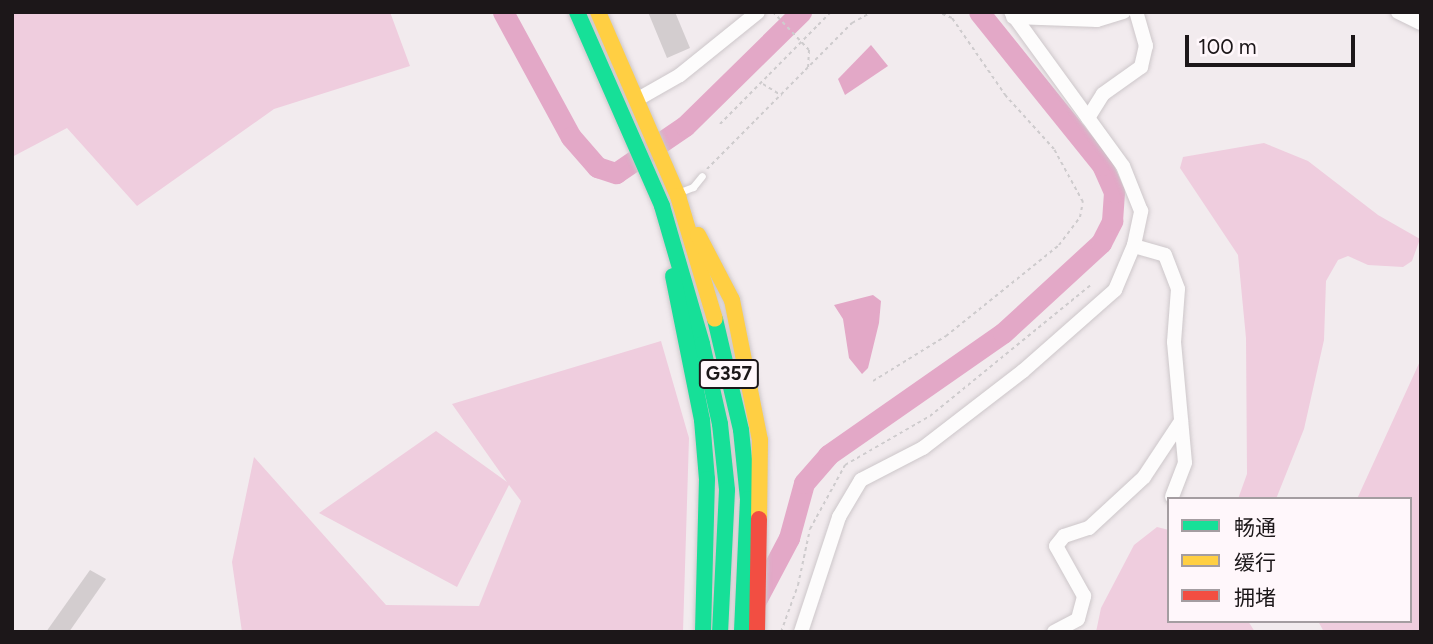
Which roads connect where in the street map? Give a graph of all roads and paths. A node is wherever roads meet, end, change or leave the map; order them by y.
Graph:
1 (577, 12) edge
2 (598, 12) edge
3 (773, 12) edge
4 (831, 12) edge
5 (872, 12) edge
6 (938, 12) edge
7 (1124, 12) edge
8 (1136, 12) edge
9 (1398, 12) edge
10 (755, 13) edge
11 (1012, 15) edge
12 (1421, 23) edge
13 (799, 44) junction
14 (808, 72) junction
15 (762, 83) junction
16 (783, 97) junction
17 (638, 99) junction
18 (1088, 118) junction
19 (720, 124) dead end
20 (702, 176) joint
21 (677, 195) junction
22 (662, 206) junction
23 (1134, 246) junction
24 (873, 381) dead end
25 (1181, 421) junction
26 (1172, 497) dead end
27 (754, 559) junction
28 (703, 625) edge
29 (720, 632) edge
30 (742, 632) edge
31 (757, 632) edge
32 (801, 632) edge
33 (1054, 632) edge

1 - 22 main road, G357
2 - 17 main road, G357
3 - 13 path
4 - 13 path
5 - 14 path
6 - 24 path
7 - 11 street
8 - 18 street
9 - 12 street
10 - 17 street
11 - 18 street
13 - 14 path
13 - 15 path
14 - 16 path
15 - 16 path
15 - 19 path
16 - 20 path
17 - 21 main road, G357
18 - 23 street
20 - 21 lane
21 - 27 main road, G357
22 - 28 main road
22 - 29 main road, G357
23 - 25 street
23 - 32 street
25 - 26 street
25 - 33 street
27 - 30 main road, G357
27 - 31 main road

